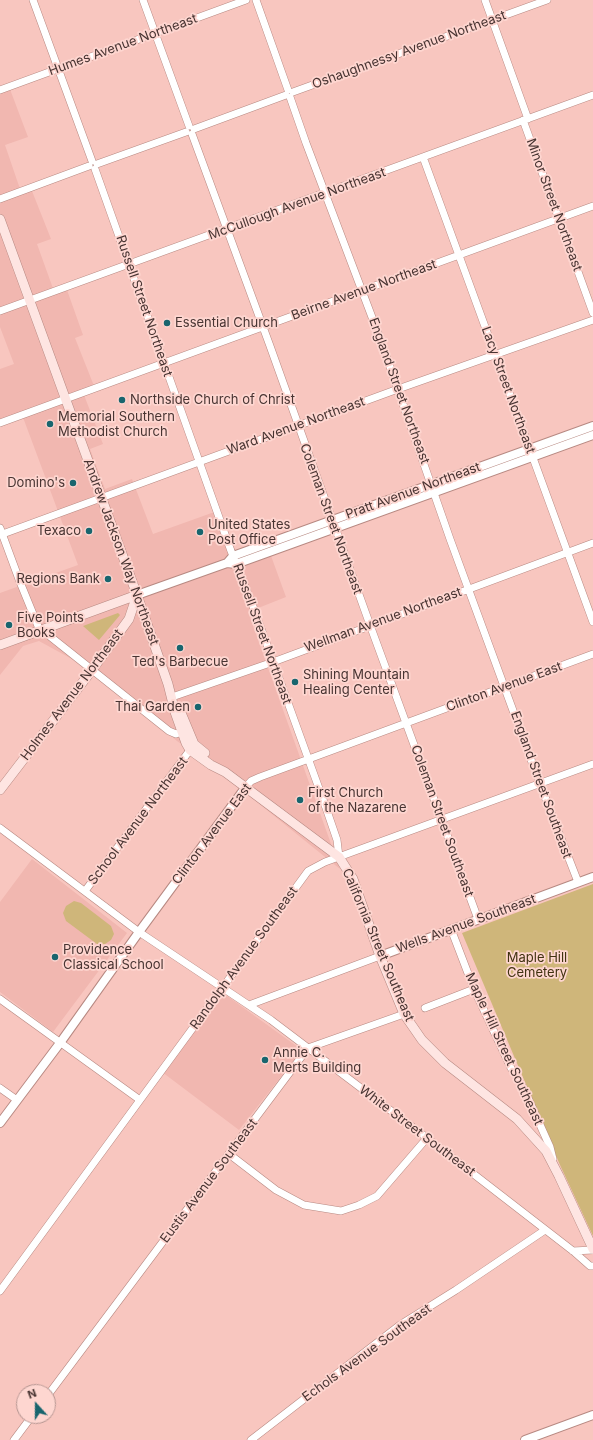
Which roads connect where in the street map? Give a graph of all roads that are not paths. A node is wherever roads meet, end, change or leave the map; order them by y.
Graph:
1 (33, 0) edge
2 (143, 0) edge
3 (246, 0) edge
4 (256, 0) edge
5 (485, 0) edge
6 (547, 0) edge
7 (492, 20) junction
8 (155, 33) junction
9 (58, 68) junction
10 (0, 90) edge
11 (289, 94) junction
12 (593, 95) edge
13 (525, 120) junction
14 (190, 130) junction
15 (423, 157) junction
16 (93, 165) junction
17 (325, 193) junction
18 (0, 198) edge
19 (593, 206) edge
20 (0, 218) edge
21 (558, 219) junction
22 (227, 229) junction
23 (459, 255) junction
24 (129, 265) junction
25 (361, 290) junction
26 (30, 301) junction
27 (0, 312) edge
28 (593, 313) edge
29 (593, 320) edge
30 (263, 327) junction
31 (495, 355) junction
32 (164, 363) junction
33 (398, 389) junction
34 (65, 399) junction
35 (0, 423) edge
36 (298, 425) junction
37 (593, 426) edge
38 (593, 435) edge
39 (531, 453) junction
40 (200, 461) junction
41 (434, 488) junction
42 (102, 497) junction
43 (334, 524) junction
44 (1, 532) edge
45 (593, 543) edge
46 (568, 552) junction
47 (235, 560) junction
48 (469, 588) junction
49 (137, 595) junction
50 (593, 622) edge
51 (370, 625) junction
52 (41, 630) junction
53 (0, 645) edge
54 (593, 654) edge
55 (273, 662) junction
56 (92, 670) junction
57 (504, 686) junction
58 (172, 697) junction
59 (406, 723) junction
60 (182, 732) junction
61 (190, 750) junction
62 (308, 758) junction
63 (593, 764) edge
64 (225, 772) junction
65 (540, 784) junction
66 (245, 788) junction
67 (0, 790) edge
68 (441, 820) junction
69 (0, 828) edge
70 (339, 857) junction
71 (593, 877) edge
72 (578, 882) junction
73 (85, 891) junction
74 (478, 919) junction
75 (451, 929) junction
76 (139, 932) junction
77 (380, 956) junction
78 (222, 988) junction
79 (474, 989) junction
80 (0, 999) edge
81 (249, 1005) junction
82 (425, 1008) dead end
83 (404, 1014) junction
84 (60, 1043) junction
85 (308, 1048) junction
86 (0, 1088) edge
87 (17, 1100) junction
88 (140, 1100) junction
89 (0, 1123) edge
90 (427, 1138) junction
91 (229, 1154) junction
92 (555, 1169) junction
93 (545, 1230) junction
94 (593, 1250) edge
95 (573, 1251) junction
96 (593, 1266) edge
97 (0, 1291) edge
98 (56, 1384) edge
99 (593, 1415) edge
100 (26, 1424) edge
101 (14, 1440) edge
102 (251, 1440) edge
103 (525, 1440) edge

1 - 9 street, Russell Street Northeast
2 - 8 street, Coleman Street Northeast
3 - 8 street, Humes Avenue Northeast
4 - 11 street, England Street Northeast
5 - 7 street, Minor Street Northeast
6 - 7 street, Oshaughnessy Avenue Northeast
7 - 11 street, Oshaughnessy Avenue Northeast
7 - 13 street, Minor Street Northeast
8 - 9 street, Humes Avenue Northeast
8 - 14 street, Coleman Street Northeast
9 - 10 street, Humes Avenue Northeast
9 - 16 street, Russell Street Northeast
11 - 14 street, Oshaughnessy Avenue Northeast
11 - 17 street, England Street Northeast
12 - 13 street, McCullough Avenue Northeast
13 - 15 street, McCullough Avenue Northeast
13 - 21 street, Minor Street Northeast
14 - 16 street, Oshaughnessy Avenue Northeast
14 - 22 street, Coleman Street Northeast
15 - 17 street, McCullough Avenue Northeast
15 - 23 street, Lacy Street Northeast
16 - 18 street, Oshaughnessy Avenue Northeast
16 - 24 street, Russell Street Northeast
17 - 22 street, McCullough Avenue Northeast
17 - 25 street, England Street Northeast
19 - 21 street, Beirne Avenue Northeast
20 - 26 main road, Andrew Jackson Way Northeast
21 - 23 street, Beirne Avenue Northeast
21 - 28 street, Minor Street Northeast
22 - 24 street, McCullough Avenue Northeast
22 - 30 street, Coleman Street Northeast
23 - 25 street, Beirne Avenue Northeast
23 - 31 street, Lacy Street Northeast
24 - 26 street, McCullough Avenue Northeast
24 - 32 street, Russell Street Northeast
25 - 30 street, Beirne Avenue Northeast
25 - 33 street, England Street Northeast
26 - 27 street, McCullough Avenue Northeast
26 - 34 main road, Andrew Jackson Way Northeast
29 - 31 street, Ward Avenue Northeast
30 - 32 street, Beirne Avenue Northeast
30 - 36 street, Coleman Street Northeast
31 - 33 street, Ward Avenue Northeast
31 - 39 street, Lacy Street Northeast
32 - 34 street, Beirne Avenue Northeast
32 - 40 street, Russell Street Northeast
33 - 36 street, Ward Avenue Northeast
33 - 41 street, England Street Northeast
34 - 35 street, Beirne Avenue Northeast
34 - 42 main road, Andrew Jackson Way Northeast
36 - 40 street, Ward Avenue Northeast
36 - 43 street, Coleman Street Northeast
37 - 39 street, Pratt Avenue Northeast
38 - 39 street, Pratt Avenue Northeast
39 - 41 street, Pratt Avenue Northeast
39 - 46 street, Lacy Street Northeast
40 - 42 street, Ward Avenue Northeast
40 - 47 street, Russell Street Northeast
41 - 43 street, Pratt Avenue Northeast
41 - 48 street, England Street Northeast
42 - 44 street, Ward Avenue Northeast
42 - 49 main road, Andrew Jackson Way Northeast
43 - 47 street, Pratt Avenue Northeast
43 - 51 street, Coleman Street Northeast
44 - 52 street
45 - 46 street, Wellman Avenue Northeast
46 - 48 street, Wellman Avenue Northeast
46 - 50 street, Lacy Street Northeast
47 - 49 street
47 - 55 street, Russell Street Northeast
48 - 51 street, Wellman Avenue Northeast
48 - 57 street, England Street Northeast
49 - 52 main road
49 - 56 main road, Holmes Avenue Northeast
49 - 58 main road, Andrew Jackson Way Northeast
51 - 55 street, Wellman Avenue Northeast
51 - 59 street, Coleman Street Northeast
52 - 53 main road
52 - 56 street
54 - 57 street, Clinton Avenue East
55 - 58 street, Wellman Avenue Northeast
55 - 62 street, Russell Street Northeast
56 - 60 street
56 - 67 main road, Holmes Avenue Northeast
57 - 59 street, Clinton Avenue East
57 - 65 street, England Street Southeast
58 - 60 main road, Andrew Jackson Way Northeast
58 - 64 main road
59 - 62 street, Clinton Avenue East
59 - 68 street, Coleman Street Southeast
60 - 61 main road, Andrew Jackson Way Northeast
61 - 64 main road
61 - 73 street, School Avenue Northeast
62 - 66 street, Clinton Avenue East
62 - 70 street, Russell Street Northeast
63 - 65 street, Randolph Avenue Southeast
64 - 66 main road
65 - 68 street, Randolph Avenue Southeast
65 - 72 street, England Street Southeast
66 - 70 main road, California Street Southeast
66 - 76 street, Clinton Avenue East
68 - 70 street, Randolph Avenue Southeast
68 - 74 street, Coleman Street Southeast
69 - 73 street, White Street Southeast
70 - 77 main road, California Street Southeast
70 - 78 street, Randolph Avenue Southeast
71 - 72 street, Wells Avenue Southeast
72 - 74 street, Wells Avenue Southeast
73 - 76 street, White Street Southeast
74 - 75 street, Wells Avenue Southeast
75 - 77 street, Wells Avenue Southeast
75 - 79 street, Maple Hill Street Southeast
76 - 78 street, White Street Southeast
76 - 84 street, Clinton Avenue East
77 - 81 street, Wells Avenue Southeast
77 - 83 main road, California Street Southeast
78 - 81 street, White Street Southeast
78 - 88 street, Randolph Avenue Southeast
79 - 82 street
79 - 92 street, Maple Hill Street Southeast
80 - 84 street
81 - 85 street, White Street Southeast
83 - 85 street
83 - 92 main road, California Street Southeast
84 - 87 street, Clinton Avenue East
84 - 88 street
85 - 90 street, White Street Southeast
85 - 91 street, Eustis Avenue Southeast
86 - 87 street
87 - 89 street, Clinton Avenue East
88 - 97 street, Randolph Avenue Southeast
90 - 91 street
90 - 93 street, White Street Southeast
91 - 98 street, Eustis Avenue Southeast
92 - 94 main road, California Street Southeast
93 - 95 street, White Street Southeast
93 - 102 street, Echols Avenue Southeast
94 - 95 street
95 - 96 street, White Street Southeast
99 - 103 street
100 - 101 street

